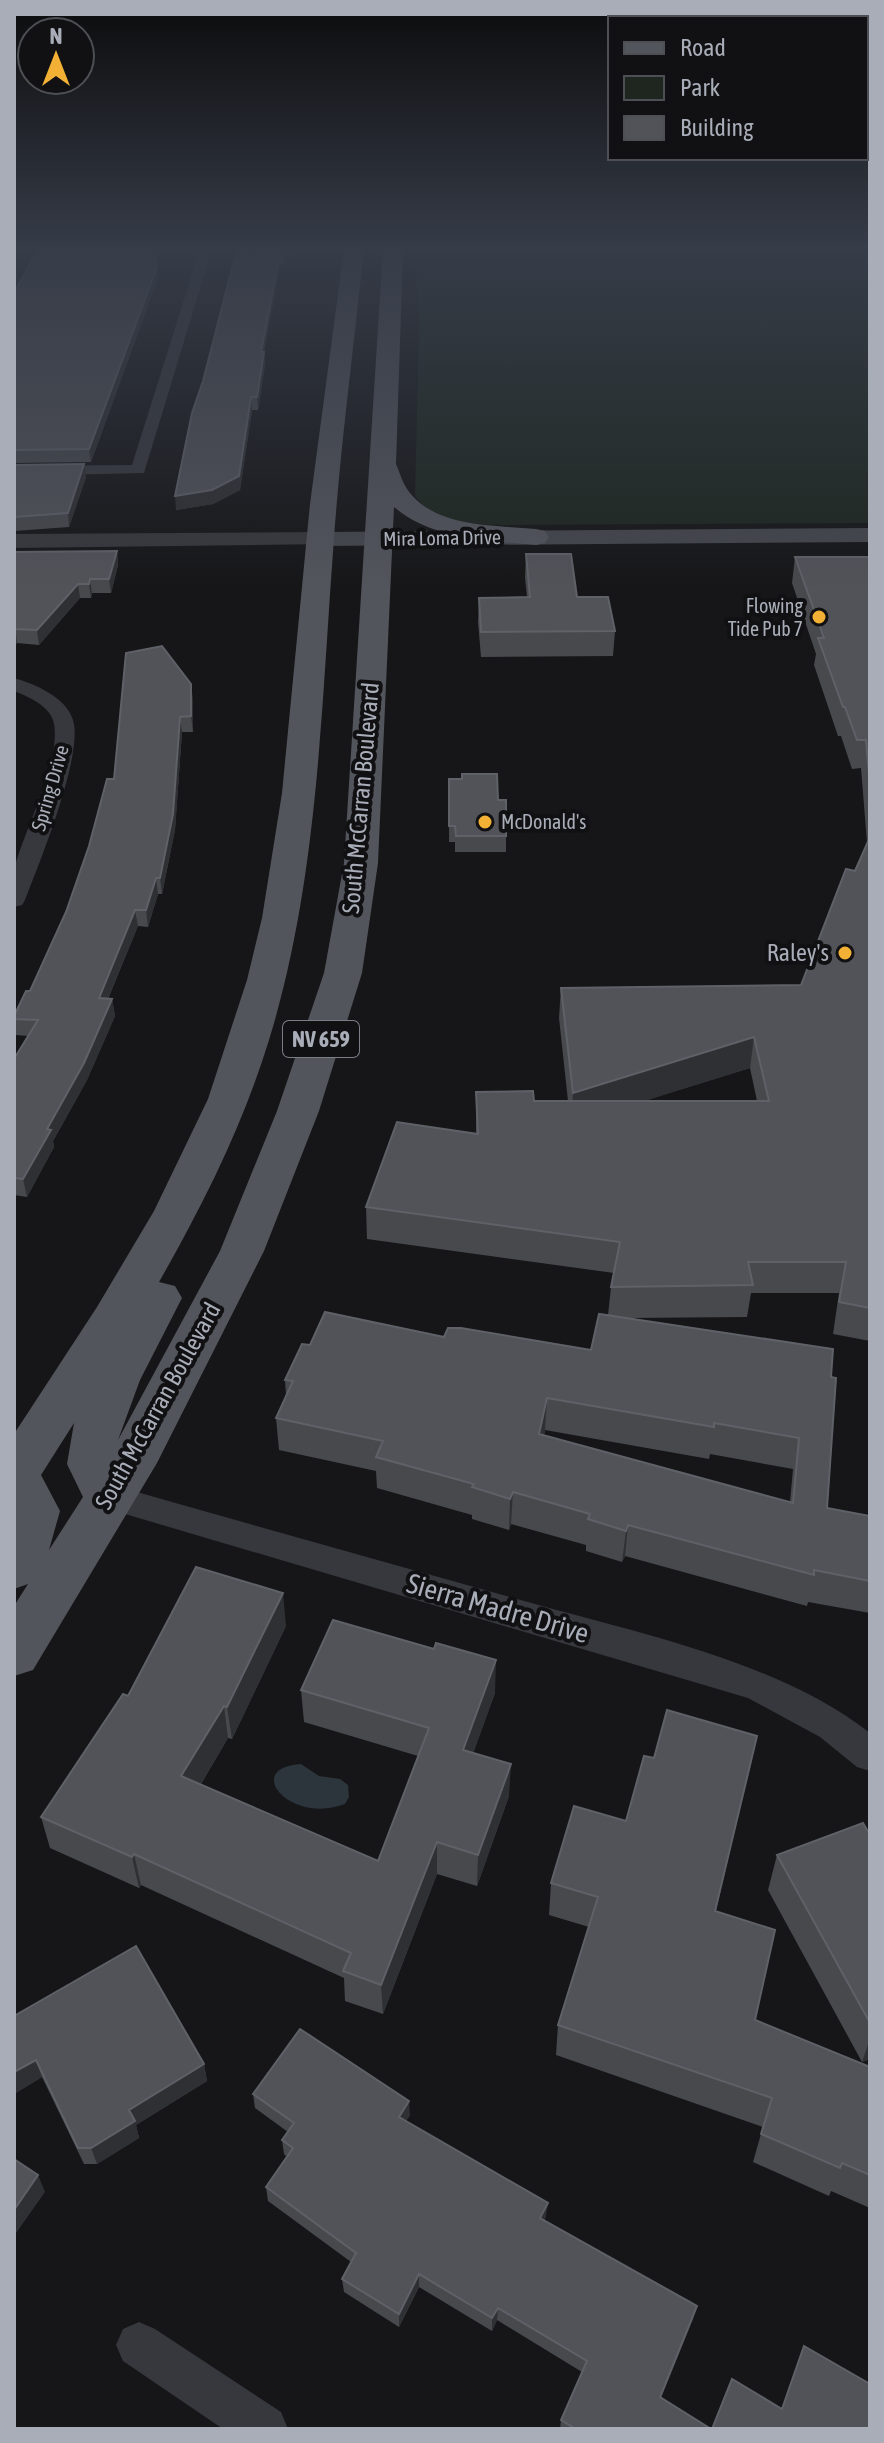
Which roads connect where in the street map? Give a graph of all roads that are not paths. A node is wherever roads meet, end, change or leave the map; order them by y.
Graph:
1 (171, 363) edge
2 (341, 363) edge
3 (388, 363) edge
4 (383, 463) junction
5 (14, 471) edge
6 (870, 535) edge
7 (536, 537) junction
8 (320, 539) junction
9 (379, 539) junction
10 (14, 541) edge
11 (22, 686) edge
12 (14, 900) edge
13 (241, 1062) junction
14 (14, 1474) edge
15 (109, 1497) junction
16 (14, 1567) edge
17 (14, 1653) edge
18 (870, 1755) edge
19 (139, 2345) dead end
20 (264, 2429) edge

1 - 5 street
2 - 8 main road, NV 659
3 - 4 main road, South McCarran Boulevard / NV 659
4 - 7 main road
4 - 9 main road, South McCarran Boulevard / NV 659
6 - 7 main road, Mira Loma Drive
7 - 9 main road, Mira Loma Drive
8 - 9 main road, Mira Loma Drive
8 - 10 street, Mira Loma Drive
8 - 13 main road, NV 659
9 - 15 main road, South McCarran Boulevard / NV 659
11 - 12 street, Spring Drive
13 - 14 main road, NV 659
13 - 15 main road
14 - 16 main road
15 - 17 main road, South McCarran Boulevard / NV 659
15 - 18 street, Sierra Madre Drive
19 - 20 street

